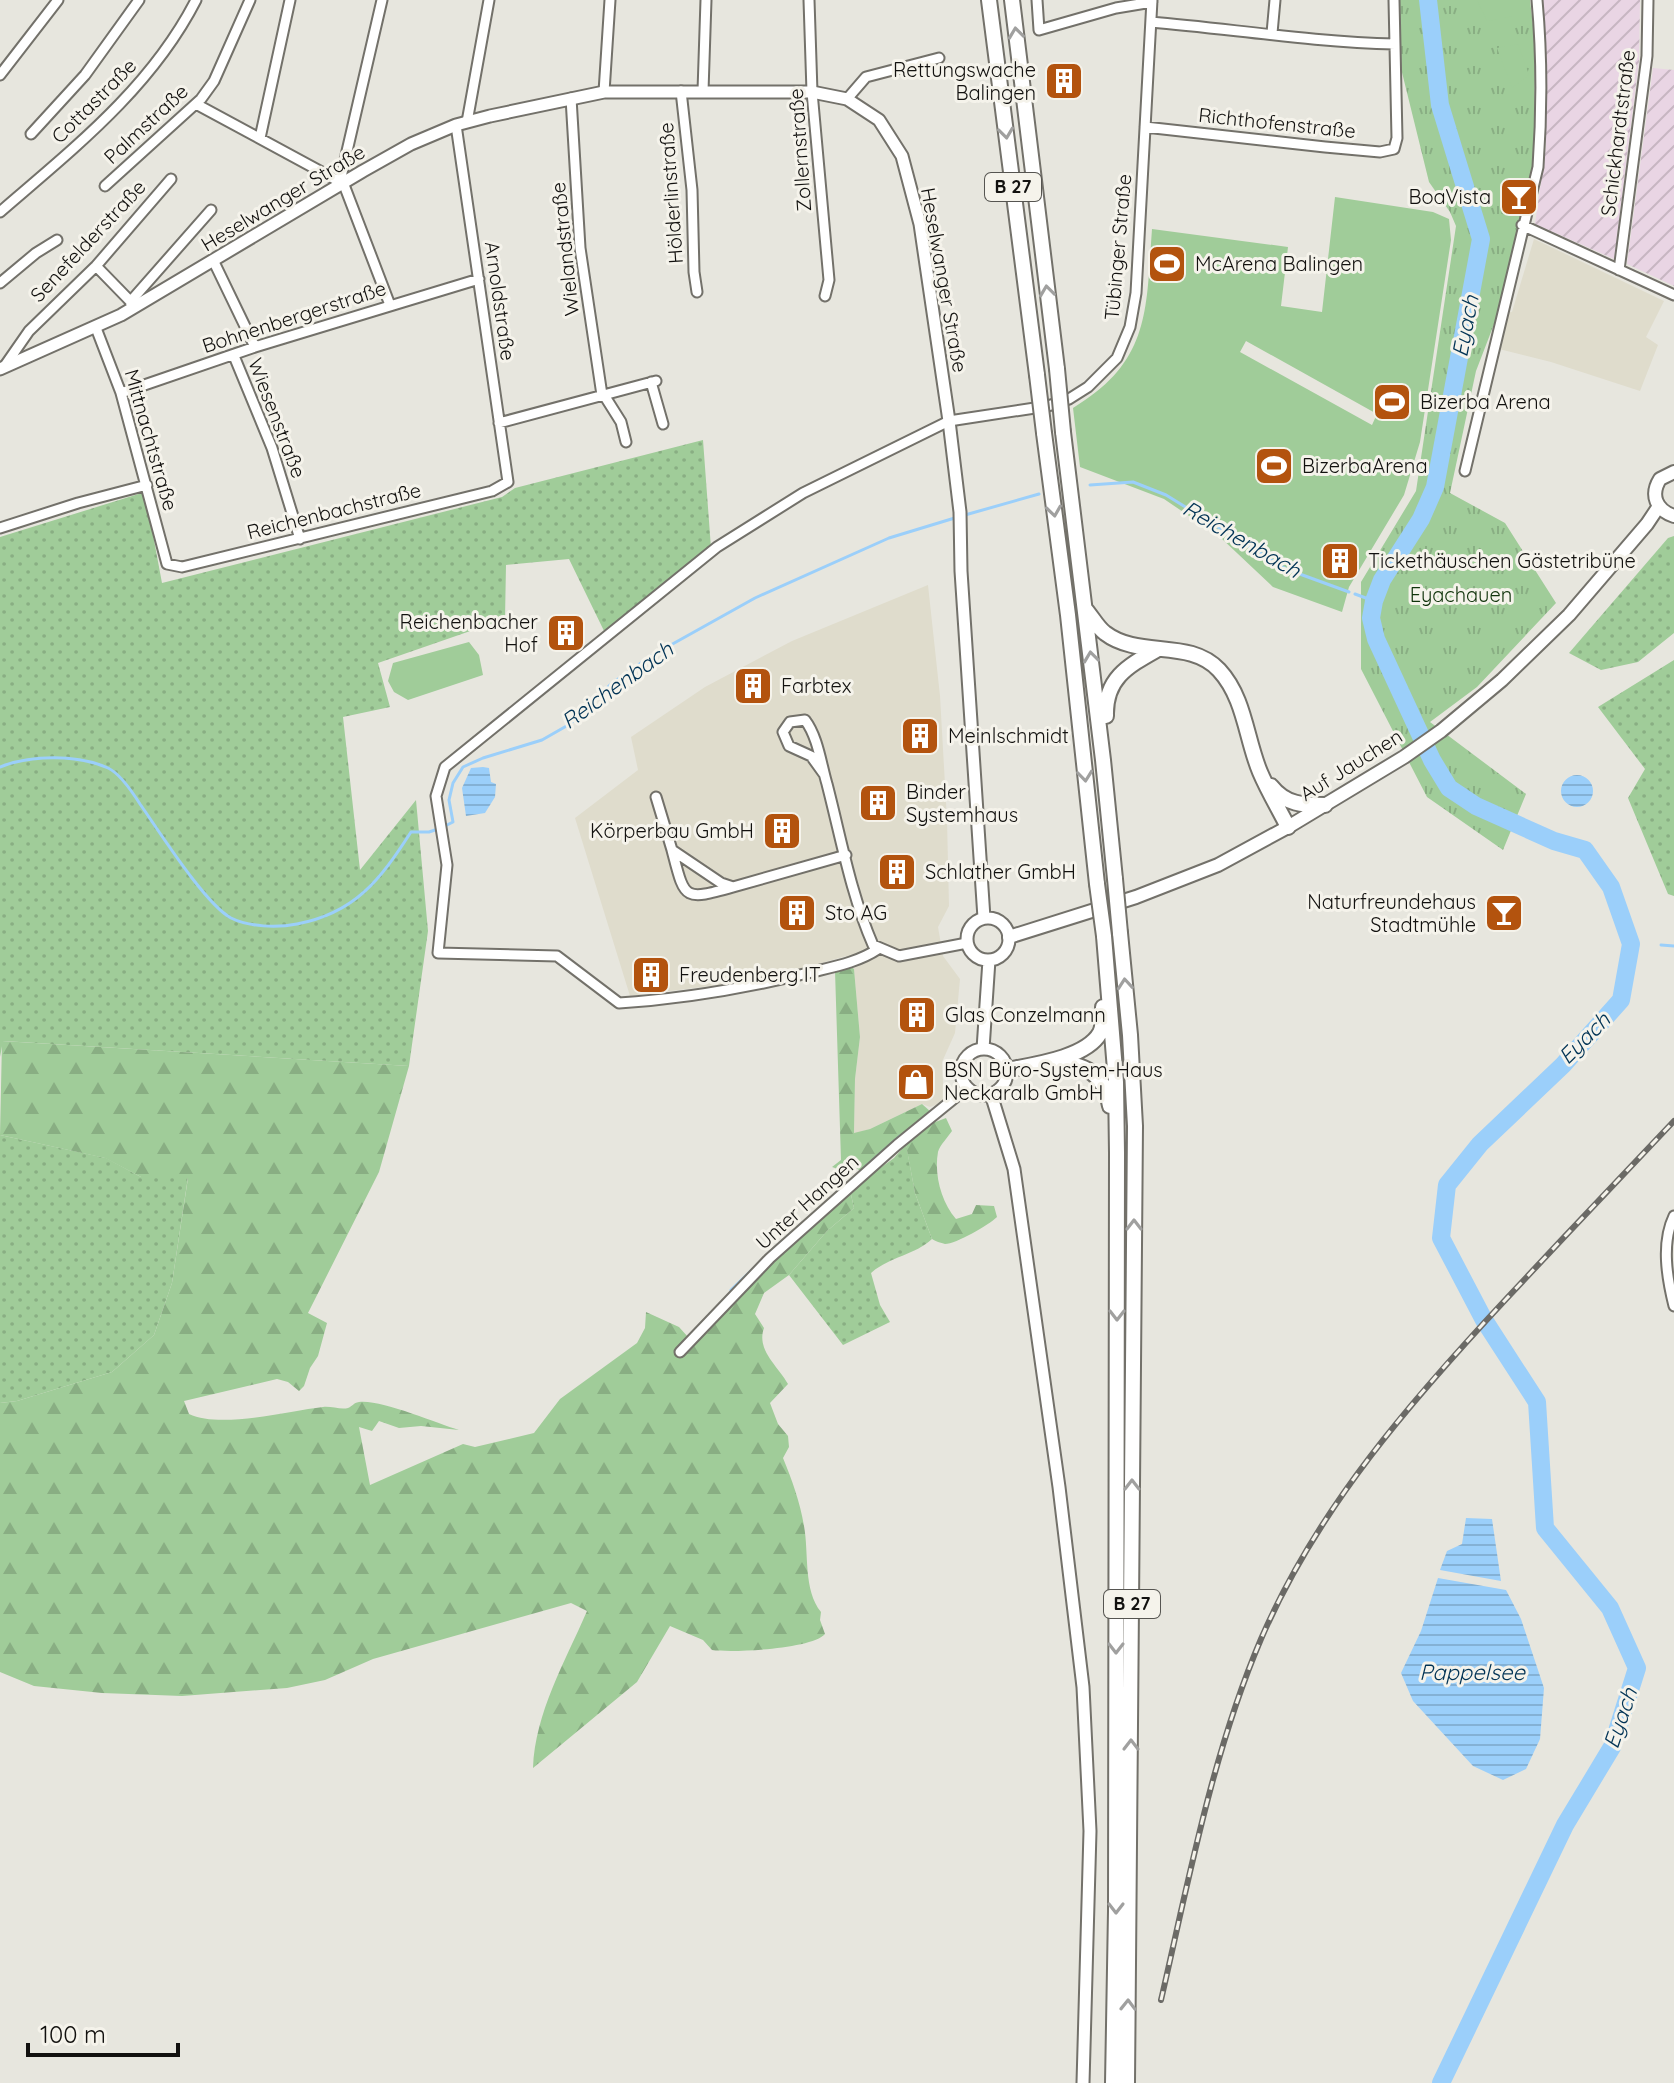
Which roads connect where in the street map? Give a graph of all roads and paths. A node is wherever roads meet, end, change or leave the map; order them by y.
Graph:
1 (58, 0) edge
2 (139, 0) edge
3 (196, 0) edge
4 (250, 0) edge
5 (290, 0) edge
6 (382, 0) edge
7 (489, 0) edge
8 (610, 0) edge
9 (706, 0) edge
10 (809, 0) edge
11 (989, 0) edge
12 (1012, 0) edge
13 (1037, 0) edge
14 (1275, 0) edge
15 (1394, 0) edge
16 (1537, 0) edge
17 (1648, 0) edge
18 (1152, 1) edge
19 (1115, 4) edge
20 (1151, 22) junction
21 (1272, 33) junction
22 (1395, 44) junction
23 (939, 58) dead end
24 (0, 75) edge
25 (681, 91) junction
26 (703, 91) junction
27 (604, 92) junction
28 (812, 92) junction
29 (571, 98) junction
30 (847, 99) junction
31 (196, 104) junction
32 (461, 124) junction
33 (1145, 127) junction
34 (31, 134) dead end
35 (260, 138) junction
36 (171, 179) dead end
37 (342, 183) junction
38 (105, 186) dead end
39 (211, 210) dead end
40 (0, 212) edge
41 (1522, 225) junction
42 (57, 240) dead end
43 (213, 260) junction
44 (96, 266) junction
45 (1619, 270) junction
46 (479, 279) junction
47 (0, 283) edge
48 (697, 292) dead end
49 (1674, 295) edge
50 (825, 296) dead end
51 (133, 304) junction
52 (390, 305) junction
53 (96, 328) junction
54 (255, 347) junction
55 (234, 356) junction
56 (2, 368) edge
57 (121, 393) junction
58 (603, 395) junction
59 (949, 421) junction
60 (499, 423) junction
61 (663, 424) dead end
62 (626, 442) dead end
63 (1465, 471) dead end
64 (1674, 472) edge
65 (508, 482) joint
66 (147, 485) junction
67 (1667, 512) edge
68 (0, 528) edge
69 (300, 539) junction
70 (167, 564) joint
71 (1085, 609) junction
72 (1158, 649) junction
73 (1103, 760) junction
74 (1260, 772) junction
75 (824, 774) junction
76 (656, 797) dead end
77 (1325, 805) junction
78 (1288, 827) junction
79 (672, 850) junction
80 (846, 855) junction
81 (733, 887) junction
82 (984, 918) junction
83 (1009, 937) junction
84 (967, 943) junction
85 (878, 949) junction
86 (1106, 959) junction
87 (989, 960) junction
88 (983, 1049) junction
89 (1043, 1062) junction
90 (1007, 1070) junction
91 (967, 1088) junction
92 (991, 1094) junction
93 (1117, 1153) junction
94 (1674, 1216) edge
95 (1674, 1306) edge
96 (680, 1352) dead end
97 (1083, 2083) edge
98 (1113, 2083) edge
99 (1127, 2083) edge

1 - 24 street
2 - 34 street
3 - 40 street, Cottastraße
4 - 31 street, Palmstraße
5 - 35 street
6 - 37 street
7 - 32 street, Arnoldstraße
8 - 27 street
9 - 26 street
10 - 28 street, Zollernstraße
11 -> 86 highway, B 27, bridge
71 -> 12 highway, B 27, bridge
13 - 19 street
14 - 21 street
15 - 22 street
16 - 41 street
17 - 45 street, Schickhardtstraße
18 - 19 street
18 - 20 street, Tübinger Straße
20 - 21 street
20 - 33 street, Tübinger Straße
21 - 22 street
22 - 33 street, Richthofenstraße
23 - 30 street
25 - 26 street, Heselwanger Straße
25 - 27 street, Heselwanger Straße
25 - 48 street, Hölderlinstraße
26 - 28 street, Heselwanger Straße
27 - 29 street, Heselwanger Straße
28 - 30 street, Heselwanger Straße
28 - 50 street, Zollernstraße
29 - 32 street, Heselwanger Straße
29 - 58 street, Wielandstraße
30 - 59 street, Heselwanger Straße
31 - 35 street
31 - 38 street, Palmstraße
32 - 37 street, Heselwanger Straße
32 - 46 street, Arnoldstraße
33 - 59 street, Tübinger Straße
35 - 37 street
36 - 44 street, Senefelderstraße
37 - 43 street, Heselwanger Straße
37 - 52 street
39 - 51 street
41 - 45 street
41 - 63 street
42 - 47 street
43 - 51 street, Heselwanger Straße
43 - 54 street, Wiesenstraße
44 - 51 street
44 - 56 street, Senefelderstraße
45 - 49 street
46 - 52 street, Bohnenbergerstraße
46 - 60 street, Arnoldstraße
51 - 53 street, Heselwanger Straße
52 - 54 street, Bohnenbergerstraße
53 - 56 street, Heselwanger Straße
53 - 57 street, Mittnachtstraße
54 - 55 street, Bohnenbergerstraße
55 - 57 street, Bohnenbergerstraße
55 - 69 street, Wiesenstraße
57 - 66 street, Mittnachtstraße
58 - 60 street
58 - 61 street
58 - 62 street
59 - 82 street, Heselwanger Straße
59 - 85 street, Tübinger Straße
60 - 65 street, Arnoldstraße
64 - 67 main road
65 - 69 street, Reichenbachstraße
66 - 68 street
66 - 70 street, Mittnachtstraße
67 - 77 main road, Auf Jauchen
69 - 70 street, Reichenbachstraße
71 - 72 highway
73 -> 71 highway, B 27
72 - 73 highway
72 - 74 highway
99 -> 73 highway, B 27, bridge
74 - 77 highway
74 - 78 highway
75 - 75 street
75 - 80 street
76 - 79 street
77 - 78 main road, Auf Jauchen
78 - 83 main road, Auf Jauchen
79 - 81 street
79 - 81 street
80 - 81 street
80 - 85 street
82 - 83 street
82 - 84 street
83 - 87 street
84 - 85 street
84 - 87 street
86 - 89 highway
86 - 93 highway, B 27
87 - 88 street
88 - 90 street
88 - 91 street
89 - 90 highway
89 - 93 highway
90 - 92 street
91 - 92 street
91 - 96 street, Unter Hangen
92 - 97 street
93 -> 98 highway, B 27
94 - 95 street

